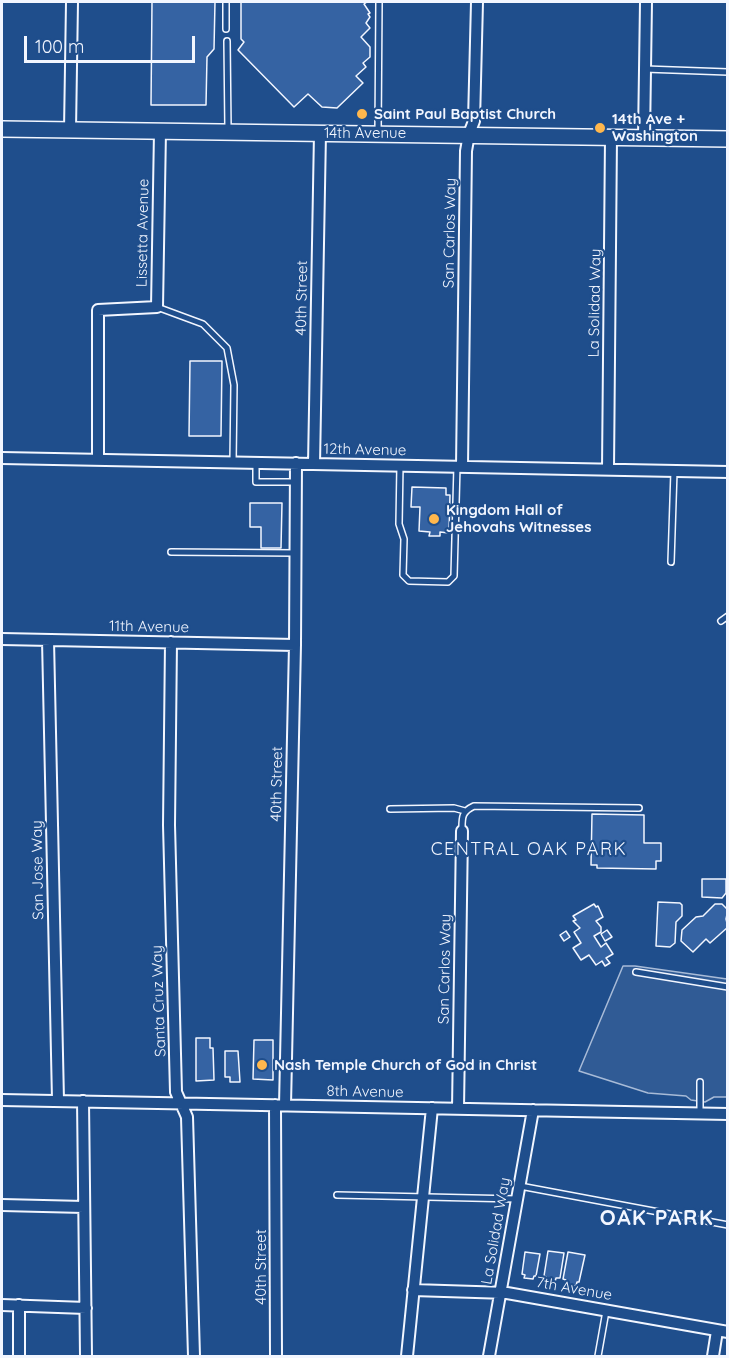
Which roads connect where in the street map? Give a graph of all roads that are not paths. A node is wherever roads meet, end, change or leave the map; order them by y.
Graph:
1 (72, 2) edge
2 (226, 2) edge
3 (379, 2) edge
4 (477, 2) edge
5 (646, 2) edge
6 (226, 28) dead end
7 (227, 41) dead end
8 (645, 69) junction
9 (728, 72) edge
10 (2, 129) edge
11 (70, 130) junction
12 (160, 131) junction
13 (228, 131) junction
14 (320, 133) junction
15 (378, 133) junction
16 (469, 134) junction
17 (611, 137) junction
18 (644, 137) junction
19 (728, 139) edge
20 (157, 307) junction
21 (2, 458) edge
22 (98, 460) junction
23 (233, 462) junction
24 (256, 462) junction
25 (296, 463) junction
26 (314, 464) junction
27 (400, 465) junction
28 (459, 466) junction
29 (608, 469) junction
30 (674, 471) junction
31 (728, 472) edge
32 (296, 482) junction
33 (171, 552) dead end
34 (295, 553) junction
35 (671, 562) dead end
36 (728, 616) edge
37 (721, 621) dead end
38 (2, 639) edge
39 (48, 640) junction
40 (171, 642) junction
41 (295, 645) junction
42 (390, 808) dead end
43 (639, 808) dead end
44 (465, 811) junction
45 (462, 831) joint
46 (636, 972) dead end
47 (728, 987) edge
48 (700, 1082) dead end
49 (2, 1100) edge
50 (58, 1100) junction
51 (83, 1101) junction
52 (182, 1103) junction
53 (280, 1105) junction
54 (432, 1108) junction
55 (458, 1109) junction
56 (533, 1110) junction
57 (700, 1114) junction
58 (728, 1114) edge
59 (519, 1186) junction
60 (337, 1196) dead end
61 (423, 1197) junction
62 (516, 1199) junction
63 (2, 1205) edge
64 (84, 1207) junction
65 (728, 1225) edge
66 (413, 1290) junction
67 (500, 1292) junction
68 (2, 1305) edge
69 (19, 1305) junction
70 (86, 1308) junction
71 (606, 1311) junction
72 (722, 1331) edge
73 (20, 1356) edge
74 (86, 1356) edge
75 (194, 1356) edge
76 (276, 1356) edge
77 (406, 1356) edge
78 (489, 1356) edge
79 (598, 1356) edge
80 (713, 1356) edge

1 - 11 street
2 - 6 lane
3 - 15 lane
4 - 16 street, San Carlos Way
5 - 8 street
7 - 13 lane
8 - 9 lane
8 - 18 street
10 - 11 street, 14th Avenue
11 - 12 street, 14th Avenue
12 - 13 street, 14th Avenue
12 - 20 street, Lissetta Avenue
13 - 14 street, 14th Avenue
14 - 15 street, 14th Avenue
14 - 26 street, 40th Street
15 - 16 street, 14th Avenue
16 - 17 street, 14th Avenue
16 - 28 street, San Carlos Way
17 - 18 street, 14th Avenue
17 - 29 street, La Solidad Way
18 - 19 street, 14th Avenue
20 - 22 street, Lissetta Avenue
20 - 23 lane
21 - 22 street, 12th Avenue
22 - 23 street, 12th Avenue
23 - 24 street, 12th Avenue
24 - 25 street, 12th Avenue
24 - 32 lane
25 - 26 street, 12th Avenue
25 - 32 street, 40th Street
26 - 27 street, 12th Avenue
27 - 28 street, 12th Avenue
27 - 28 lane
28 - 29 street, 12th Avenue
29 - 30 street, 12th Avenue
30 - 31 street, 12th Avenue
30 - 35 lane
32 - 34 street, 40th Street
33 - 34 lane
34 - 41 street, 40th Street
36 - 37 lane
38 - 39 street, 11th Avenue
39 - 40 street, 11th Avenue
39 - 50 street, San Jose Way
40 - 41 street, 11th Avenue
40 - 52 street, Santa Cruz Way
41 - 53 street, 40th Street
42 - 44 lane
43 - 44 lane
44 - 45 lane
45 - 55 street, San Carlos Way
46 - 47 lane
48 - 57 lane
49 - 50 street, 8th Avenue
50 - 51 street, 8th Avenue
51 - 52 street, 8th Avenue
51 - 64 street
52 - 53 street, 8th Avenue
52 - 75 street, Santa Cruz Way
53 - 54 street, 8th Avenue
53 - 76 street, 40th Street
54 - 55 street, 8th Avenue
54 - 61 street
55 - 56 street, 8th Avenue
56 - 57 street, 8th Avenue
56 - 59 street, La Solidad Way
57 - 58 street, 8th Avenue
59 - 62 street, La Solidad Way
59 - 65 lane
60 - 61 lane
61 - 62 lane
61 - 66 street
62 - 67 street, La Solidad Way
63 - 64 street
64 - 70 street
66 - 67 street, 7th Avenue
66 - 77 street
67 - 71 street, 7th Avenue
67 - 78 street, La Solidad Way
68 - 69 street
69 - 70 street
69 - 73 street
70 - 74 street
71 - 72 street, 7th Avenue
71 - 79 lane
72 - 80 street

